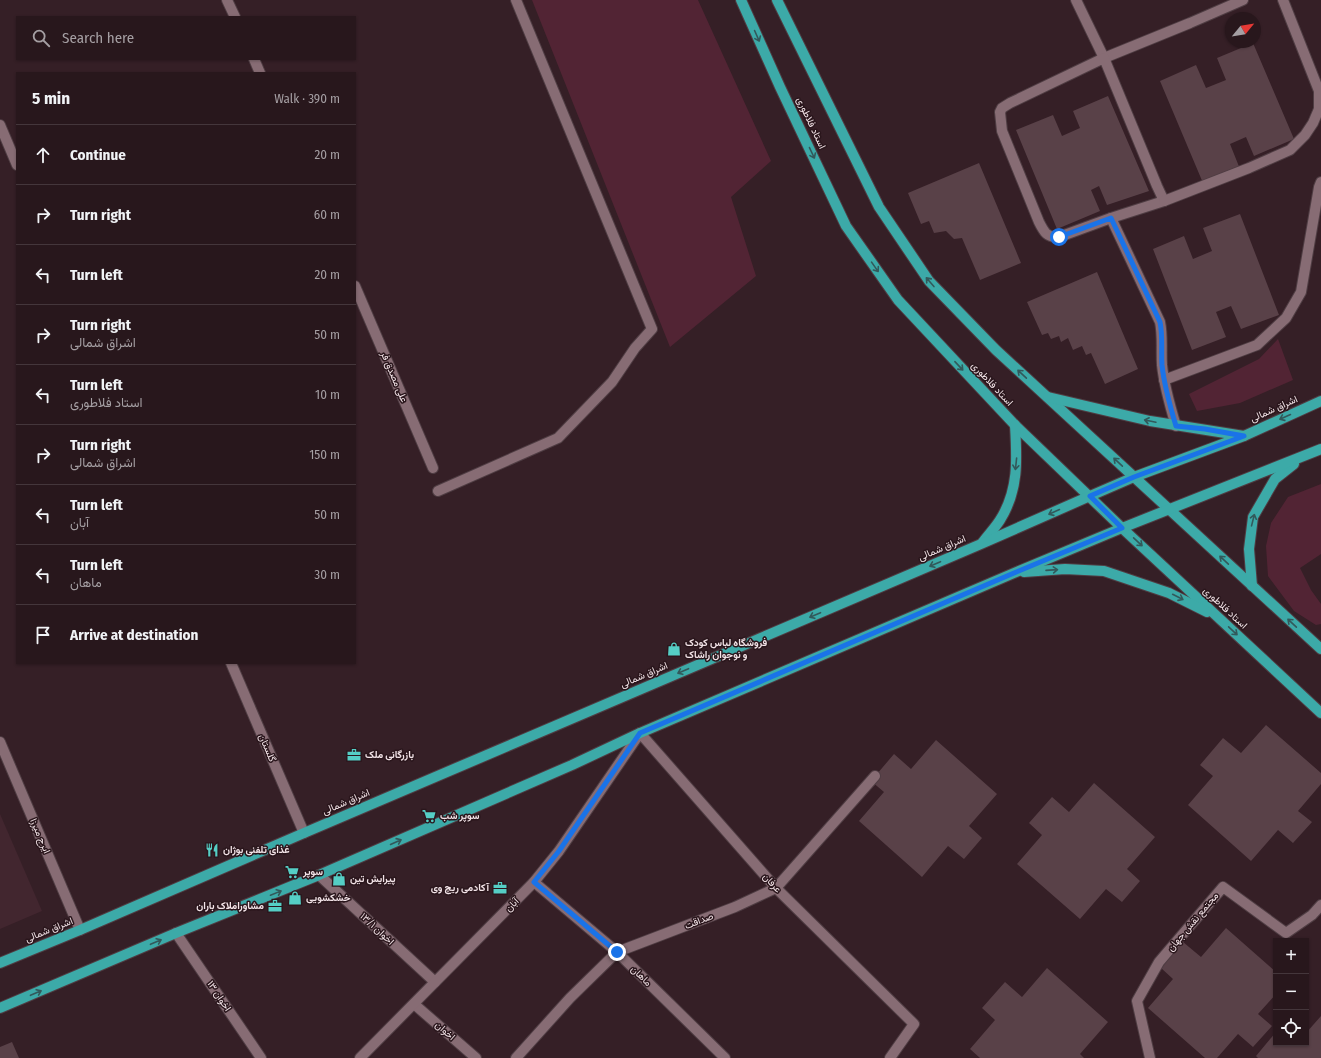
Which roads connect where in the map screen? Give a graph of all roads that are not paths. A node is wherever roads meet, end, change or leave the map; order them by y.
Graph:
1 (227, 0) edge
2 (516, 0) edge
3 (741, 0) edge
4 (777, 0) edge
5 (1076, 0) edge
6 (1243, 0) edge
7 (1283, 0) edge
8 (235, 16) edge
9 (1104, 58) junction
10 (254, 60) edge
11 (260, 72) edge
12 (0, 125) edge
13 (16, 162) edge
14 (1321, 182) edge
15 (1164, 201) junction
16 (1111, 218) junction
17 (356, 288) edge
18 (1164, 380) junction
19 (1047, 396) junction
20 (1321, 401) edge
21 (1015, 425) junction
22 (1176, 426) junction
23 (1244, 436) junction
24 (1321, 449) edge
25 (1302, 457) junction
26 (433, 468) dead end
27 (1134, 477) junction
28 (438, 491) dead end
29 (1090, 496) junction
30 (1170, 509) junction
31 (1122, 528) junction
32 (981, 544) junction
33 (1014, 573) junction
34 (1252, 586) junction
35 (1219, 618) junction
36 (1321, 649) edge
37 (231, 664) edge
38 (1321, 713) edge
39 (640, 733) junction
40 (0, 742) edge
41 (875, 776) dead end
42 (304, 833) junction
43 (319, 875) junction
44 (534, 882) junction
45 (776, 888) junction
46 (1321, 905) edge
47 (80, 930) junction
48 (176, 933) junction
49 (617, 952) junction
50 (0, 963) edge
51 (436, 982) junction
52 (414, 1004) junction
53 (0, 1008) edge
54 (261, 1058) edge
55 (360, 1058) edge
56 (476, 1058) edge
57 (516, 1058) edge
58 (725, 1058) edge
59 (890, 1058) edge
60 (1150, 1058) edge

1 - 8 street
2 - 28 street
3 -> 21 main road, استاد فلاطوری
19 -> 4 main road
5 - 9 street
6 - 9 street
7 - 15 street
9 - 15 street
9 - 16 street
10 - 11 street
12 - 13 street
14 - 18 street
15 - 16 street
16 - 18 street
17 - 26 street, علی مصدق فر
18 - 22 street
22 -> 19 main road
27 -> 19 main road
20 -> 23 main road, اشراق شمالی
21 - 29 main road, استاد فلاطوری
21 -> 32 main road
22 - 23 main road
23 - 27 main road, اشراق شمالی
24 - 25 main road
25 - 30 main road
34 -> 25 main road
27 - 29 main road, اشراق شمالی
27 - 30 main road
29 - 31 main road, استاد فلاطوری
29 -> 32 main road, اشراق شمالی
30 - 31 main road
34 -> 30 main road
31 - 33 main road
31 -> 35 main road, استاد فلاطوری
32 -> 42 main road, اشراق شمالی
33 -> 35 main road
33 - 39 main road
36 -> 34 main road
35 -> 38 main road, استاد فلاطوری
37 - 42 street, گلستان
43 -> 39 main road
39 - 44 street, آبان
39 - 45 street, عرفان
40 - 47 street, ایرج میرزا
41 - 45 street, صداقت
42 - 47 main road, اشراق شمالی
48 -> 43 main road
43 - 51 street, اخوان ۱۳/۱
44 - 49 street, ماهان
44 - 51 street, آبان
45 - 49 street, صداقت
45 - 59 street, عرفان
46 - 60 street, مجتمع نقش جهان
47 - 50 main road, اشراق شمالی
53 -> 48 main road
48 - 54 street, اخوان ۱۳
49 - 57 street, صداقت
49 - 58 street, ماهان
51 - 52 street, آبان
52 - 55 street, آبان
52 - 56 street, اخوان

